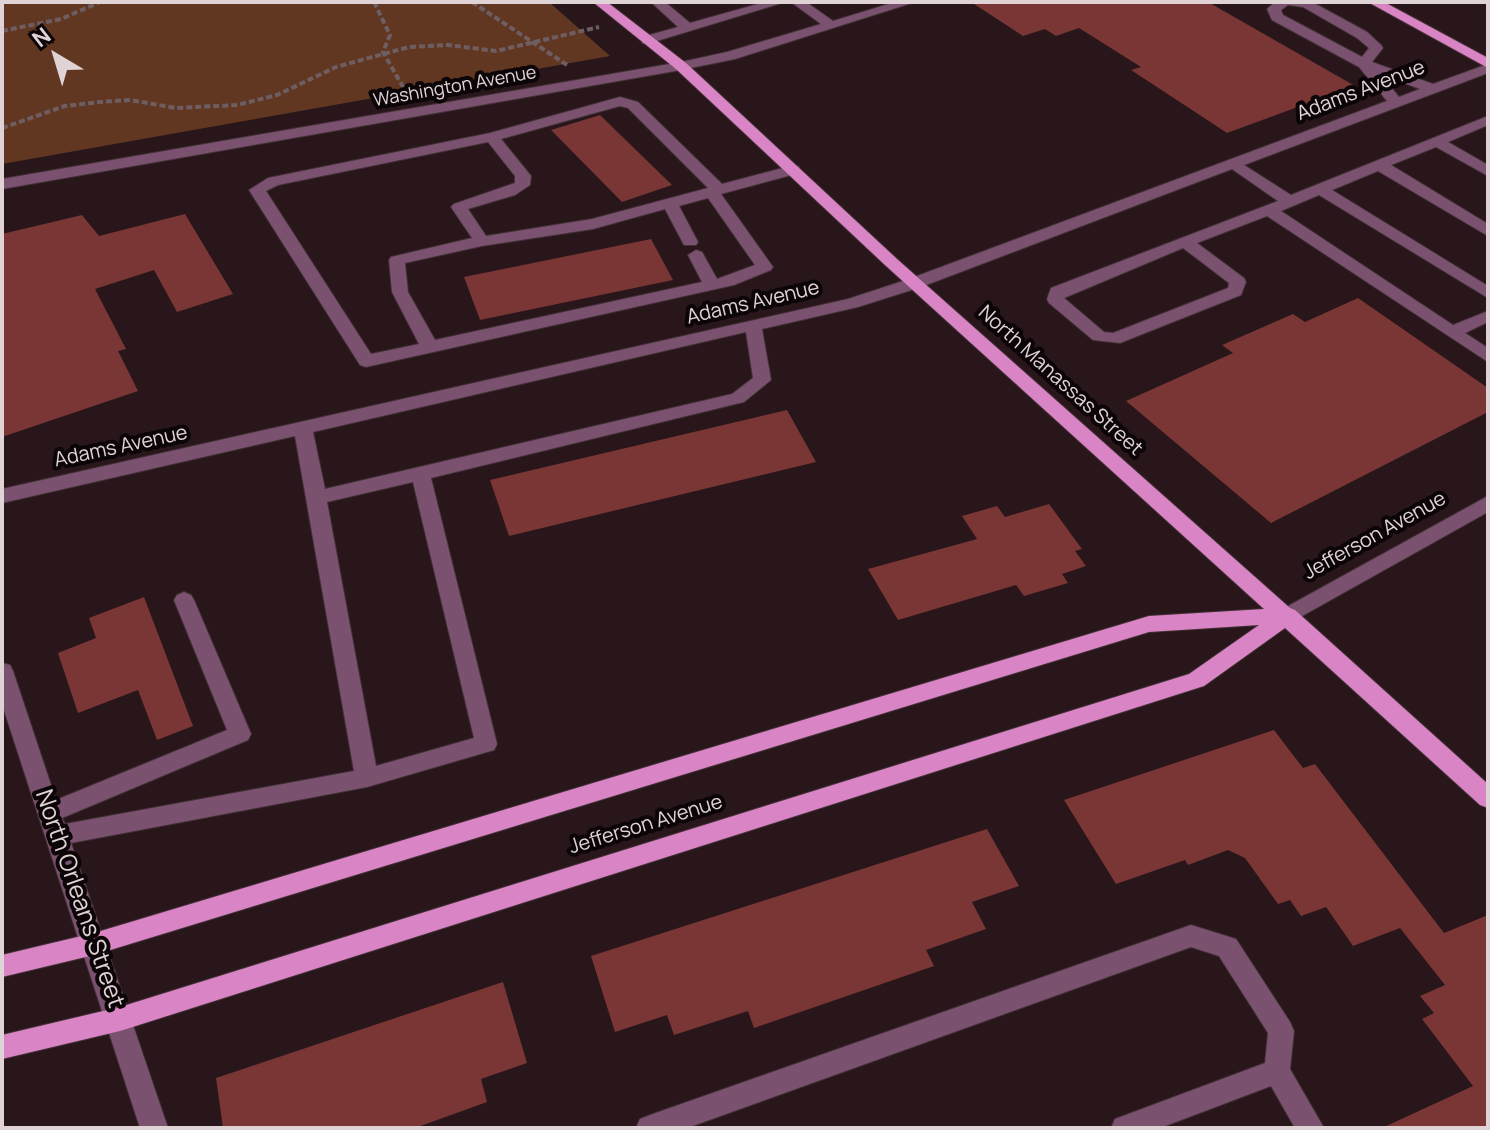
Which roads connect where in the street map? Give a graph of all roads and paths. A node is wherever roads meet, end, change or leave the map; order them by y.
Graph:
1 (100, 2) edge
2 (374, 2) edge
3 (472, 2) edge
4 (599, 2) edge
5 (657, 2) edge
6 (779, 2) edge
7 (797, 2) edge
8 (864, 2) edge
9 (909, 2) edge
10 (1284, 2) edge
11 (1291, 2) edge
12 (1374, 2) edge
13 (879, 11) junction
14 (623, 21) junction
15 (830, 25) junction
16 (688, 28) junction
17 (2, 31) edge
18 (647, 40) junction
19 (537, 43) junction
20 (383, 52) junction
21 (1364, 64) junction
22 (681, 66) junction
23 (1488, 66) edge
24 (591, 82) junction
25 (1431, 88) junction
26 (1395, 101) junction
27 (417, 112) junction
28 (1488, 120) edge
29 (2, 128) edge
30 (492, 137) junction
31 (1435, 140) junction
32 (1232, 163) junction
33 (1378, 164) junction
34 (794, 170) junction
35 (1488, 171) edge
36 (2, 184) edge
37 (1320, 189) junction
38 (716, 191) junction
39 (1289, 201) junction
40 (670, 203) junction
41 (1269, 210) junction
42 (1488, 231) edge
43 (482, 241) junction
44 (1185, 242) junction
45 (915, 283) junction
46 (711, 284) junction
47 (1488, 293) edge
48 (1488, 316) edge
49 (753, 325) junction
50 (1452, 332) junction
51 (430, 348) junction
52 (1488, 356) edge
53 (303, 430) junction
54 (420, 473) junction
55 (2, 496) edge
56 (317, 498) junction
57 (1488, 503) edge
58 (184, 600) dead end
59 (1288, 615) junction
60 (2, 671) edge
61 (9, 713) edge
62 (367, 778) junction
63 (1488, 798) edge
64 (53, 824) junction
65 (94, 944) junction
66 (2, 966) edge
67 (120, 1019) junction
68 (2, 1047) edge
69 (1277, 1071) junction
70 (154, 1128) edge
71 (650, 1128) edge
72 (1125, 1128) edge
73 (1310, 1128) edge

1 - 17 path
2 - 20 path
3 - 19 path
4 - 14 main road, North Manassas Street
5 - 16 street
6 - 16 street
7 - 15 street
8 - 13 street
9 - 13 street, Washington Avenue
10 - 21 street
11 - 21 street
12 - 23 main road
13 - 15 street, Washington Avenue
14 - 18 main road, North Manassas Street
14 - 19 path
15 - 22 street, Washington Avenue
16 - 18 street
18 - 22 main road, North Manassas Street
19 - 20 path
19 - 24 path
20 - 27 path
20 - 29 path
21 - 25 street
21 - 26 street
22 - 24 street, Washington Avenue
22 - 34 main road, North Manassas Street
23 - 25 street, Adams Avenue
24 - 27 street, Washington Avenue
25 - 26 street, Adams Avenue
26 - 32 street, Adams Avenue
27 - 36 street, Washington Avenue
28 - 31 street
30 - 38 street
30 - 43 street
30 - 51 street
31 - 33 street
31 - 35 street
32 - 39 street
32 - 45 street, Adams Avenue
33 - 37 street
33 - 42 street
34 - 38 street
34 - 45 main road, North Manassas Street
37 - 39 street
37 - 47 street
38 - 40 street
38 - 46 street
39 - 41 street
40 - 43 street
40 - 46 street
41 - 44 street
41 - 50 street
43 - 51 street
44 - 44 street
45 - 49 street, Adams Avenue
45 - 59 main road, North Manassas Street
46 - 51 street
48 - 50 street
49 - 53 street, Adams Avenue
49 - 54 street
50 - 52 street
53 - 55 street, Adams Avenue
53 - 56 street
54 - 56 street
54 - 62 street
56 - 62 street
57 - 59 street, Jefferson Avenue
58 - 64 street
59 - 63 main road, North Manassas Street
59 - 65 main road, Jefferson Avenue
59 - 67 main road, Jefferson Avenue
60 - 61 street, North Orleans Street
61 - 64 street, North Orleans Street
62 - 64 street
64 - 65 street, North Orleans Street
65 - 66 main road, Jefferson Avenue
65 - 67 street, North Orleans Street
67 - 68 main road, Jefferson Avenue
67 - 70 street, North Orleans Street
69 - 71 street
69 - 72 street
69 - 73 street

